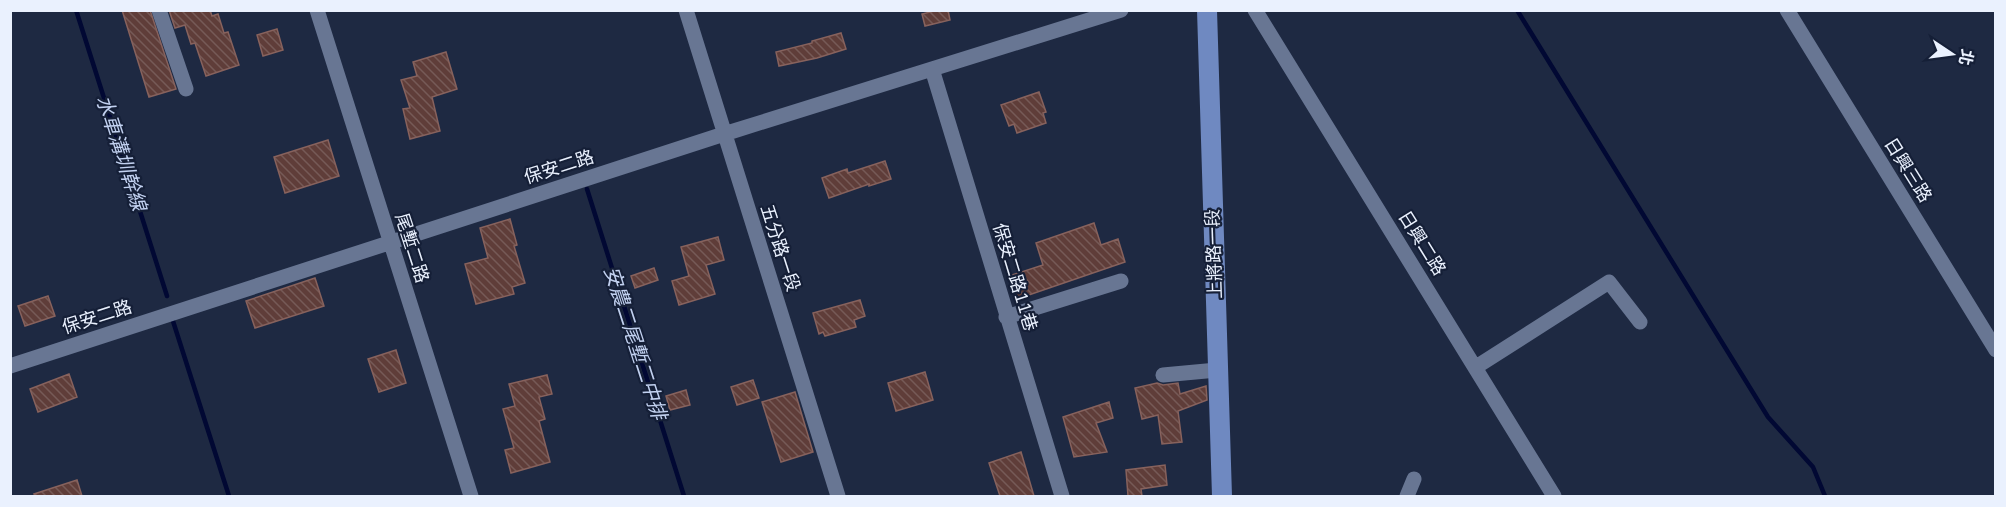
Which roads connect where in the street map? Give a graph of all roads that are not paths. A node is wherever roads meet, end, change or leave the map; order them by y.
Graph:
1 (159, 10) edge
2 (317, 10) edge
3 (686, 10) edge
4 (1121, 10) edge
5 (1207, 10) edge
6 (1255, 10) edge
7 (1787, 10) edge
8 (1100, 13) edge
9 (932, 69) junction
10 (186, 89) dead end
11 (724, 134) junction
12 (390, 242) junction
13 (1121, 281) dead end
14 (1006, 317) junction
15 (1640, 322) dead end
16 (1995, 350) edge
17 (10, 366) edge
18 (1476, 367) junction
19 (1217, 370) junction
20 (1163, 375) dead end
21 (1414, 479) dead end
22 (471, 496) edge
23 (838, 496) edge
24 (1062, 496) edge
25 (1222, 496) edge
26 (1407, 496) edge
27 (1554, 496) edge

1 - 10 street
2 - 12 street, 尾塹二路
3 - 11 street, 五分路一段
4 - 8 street, 保安二路
5 - 19 main road, 上將路一段
6 - 18 street, 日興二路
7 - 16 street, 日興三路
8 - 9 street, 保安二路
9 - 11 street, 保安二路
9 - 14 street, 保安二路11巷
11 - 12 street, 保安二路
11 - 23 street, 五分路一段
12 - 17 street, 保安二路
12 - 22 street, 尾塹二路
13 - 14 street
14 - 24 street, 保安二路11巷
15 - 18 street
18 - 27 street, 日興二路
19 - 20 street
19 - 25 main road, 上將路一段
21 - 26 street

